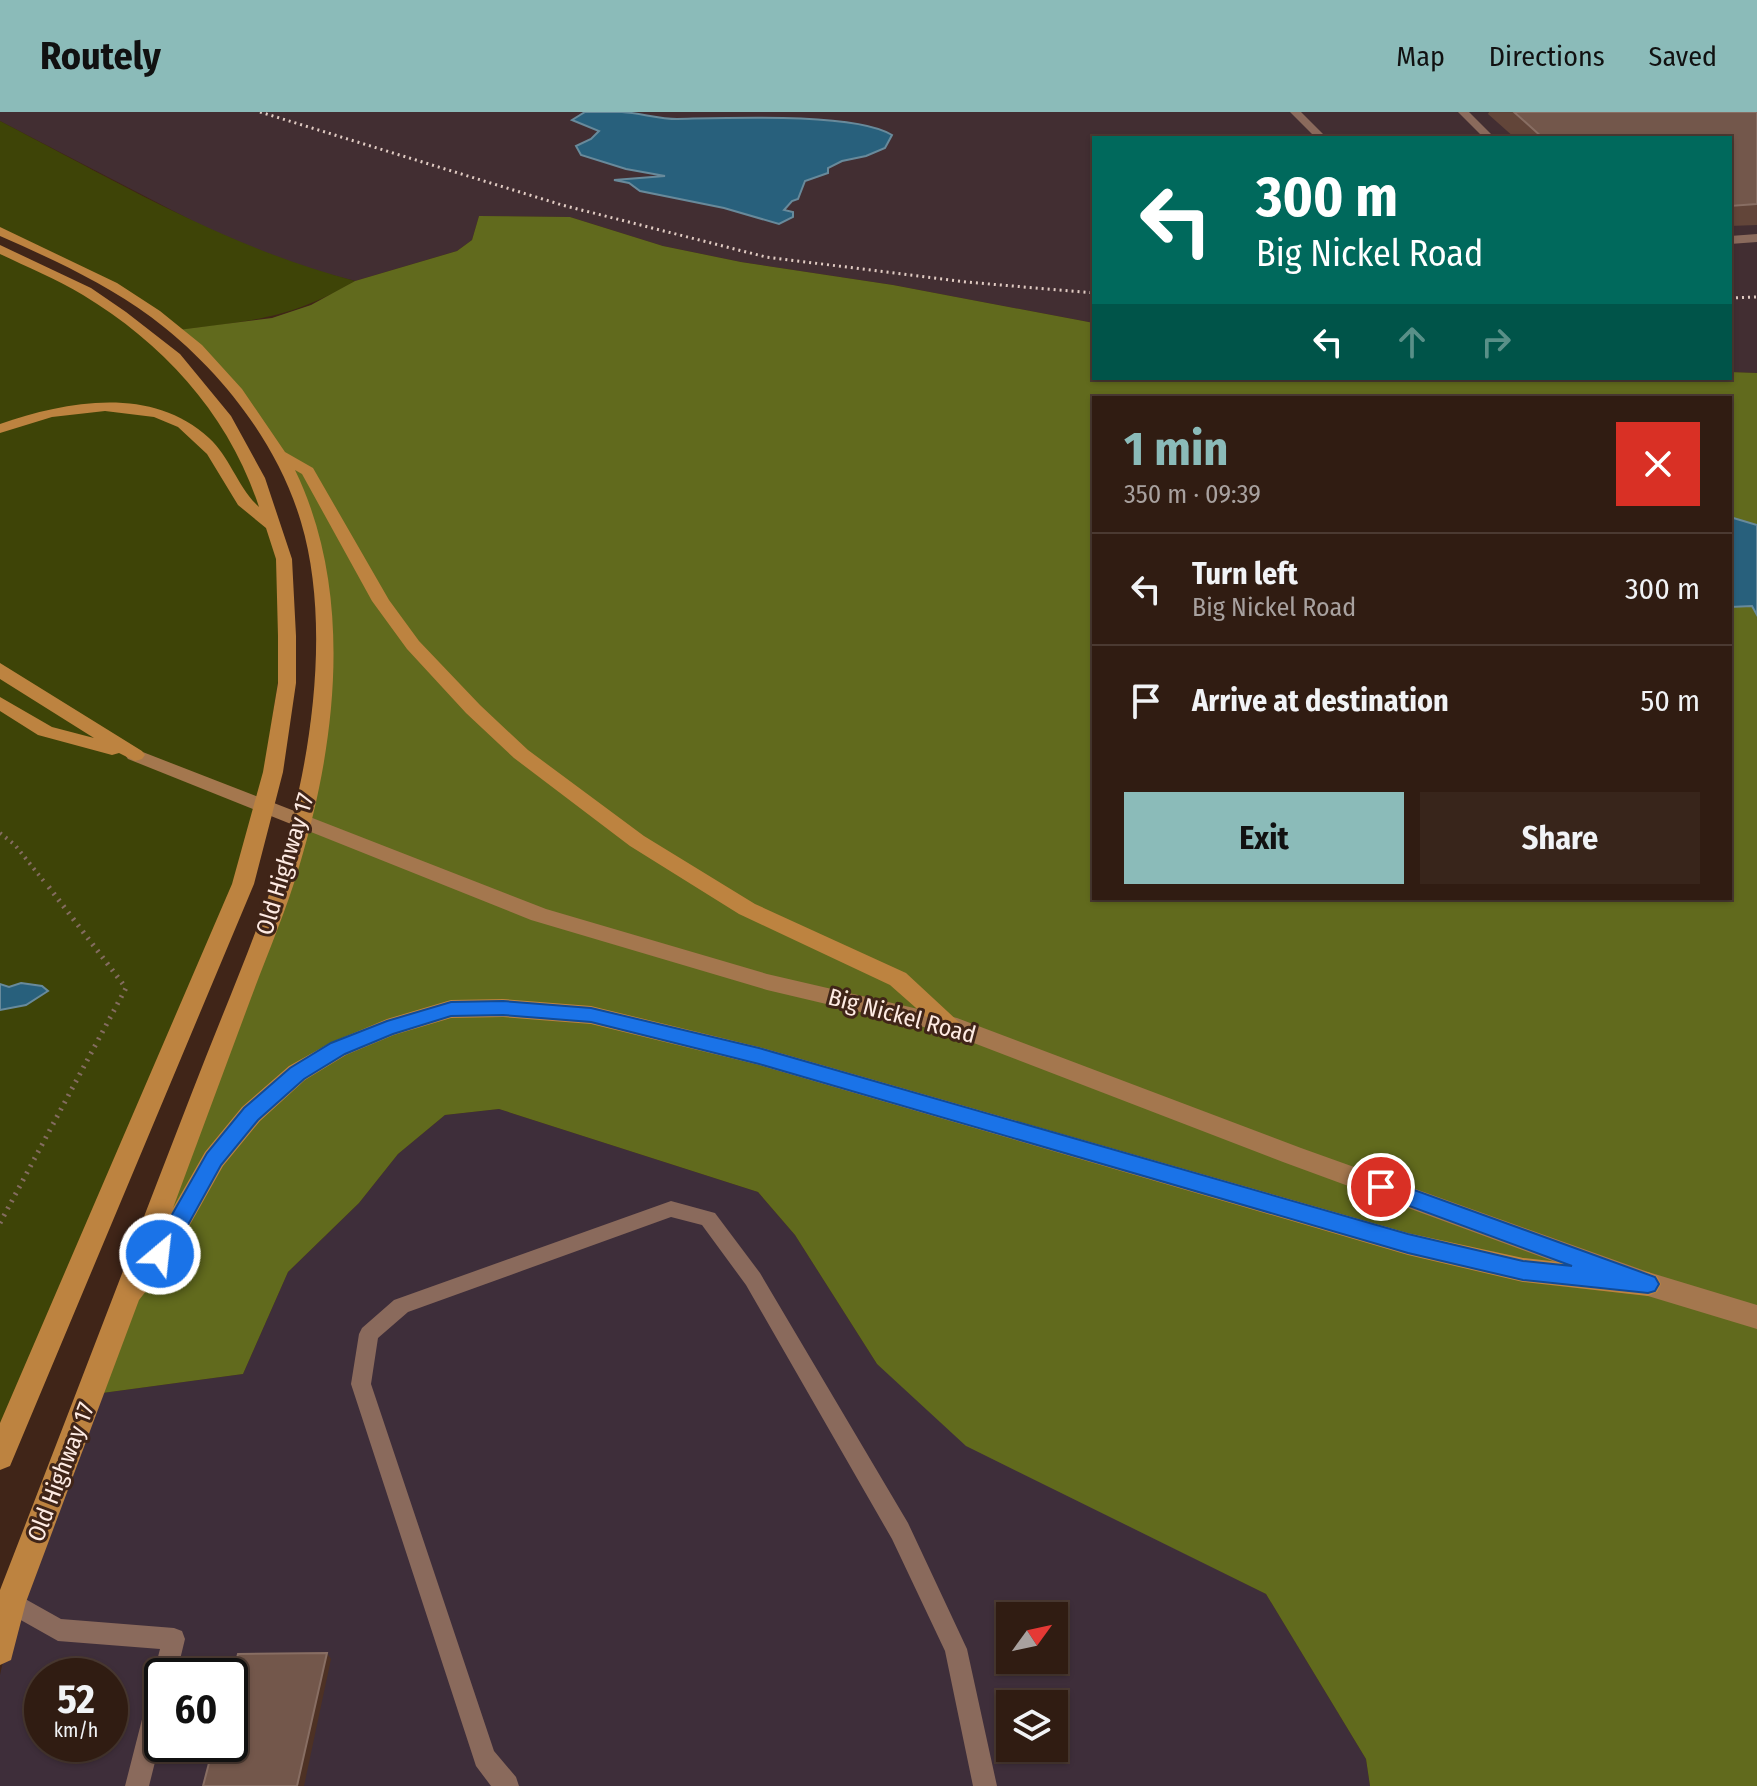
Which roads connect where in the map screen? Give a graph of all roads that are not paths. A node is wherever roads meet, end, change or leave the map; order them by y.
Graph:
1 (1295, 112) edge
2 (1463, 112) edge
3 (1320, 136) edge
4 (1488, 136) edge
5 (0, 231) edge
6 (1757, 238) edge
7 (1732, 240) edge
8 (0, 249) edge
9 (0, 429) edge
10 (279, 455) junction
11 (274, 527) junction
12 (0, 668) edge
13 (0, 703) edge
14 (135, 755) junction
15 (949, 1024) junction
16 (1648, 1284) junction
17 (127, 1294) junction
18 (1757, 1317) edge
19 (0, 1456) edge
20 (11, 1602) junction
21 (0, 1649) edge
22 (169, 1658) edge
23 (144, 1758) edge
24 (137, 1786) edge
25 (507, 1786) edge
26 (985, 1786) edge

1 - 3 street
2 - 4 street
5 - 10 main road, Old Highway 17
6 - 7 street
8 - 11 main road, Old Highway 17
9 - 11 main road
10 - 15 main road
10 - 17 main road, Old Highway 17
11 - 19 main road, Old Highway 17
12 - 14 main road
13 - 14 main road
14 - 15 main road, Big Nickel Road
15 - 16 main road, Big Nickel Road
16 - 17 main road
16 - 18 main road, Big Nickel Road
17 - 20 main road, Old Highway 17
20 - 21 main road, Old Highway 17
20 - 22 lane
23 - 24 lane
25 - 26 lane

